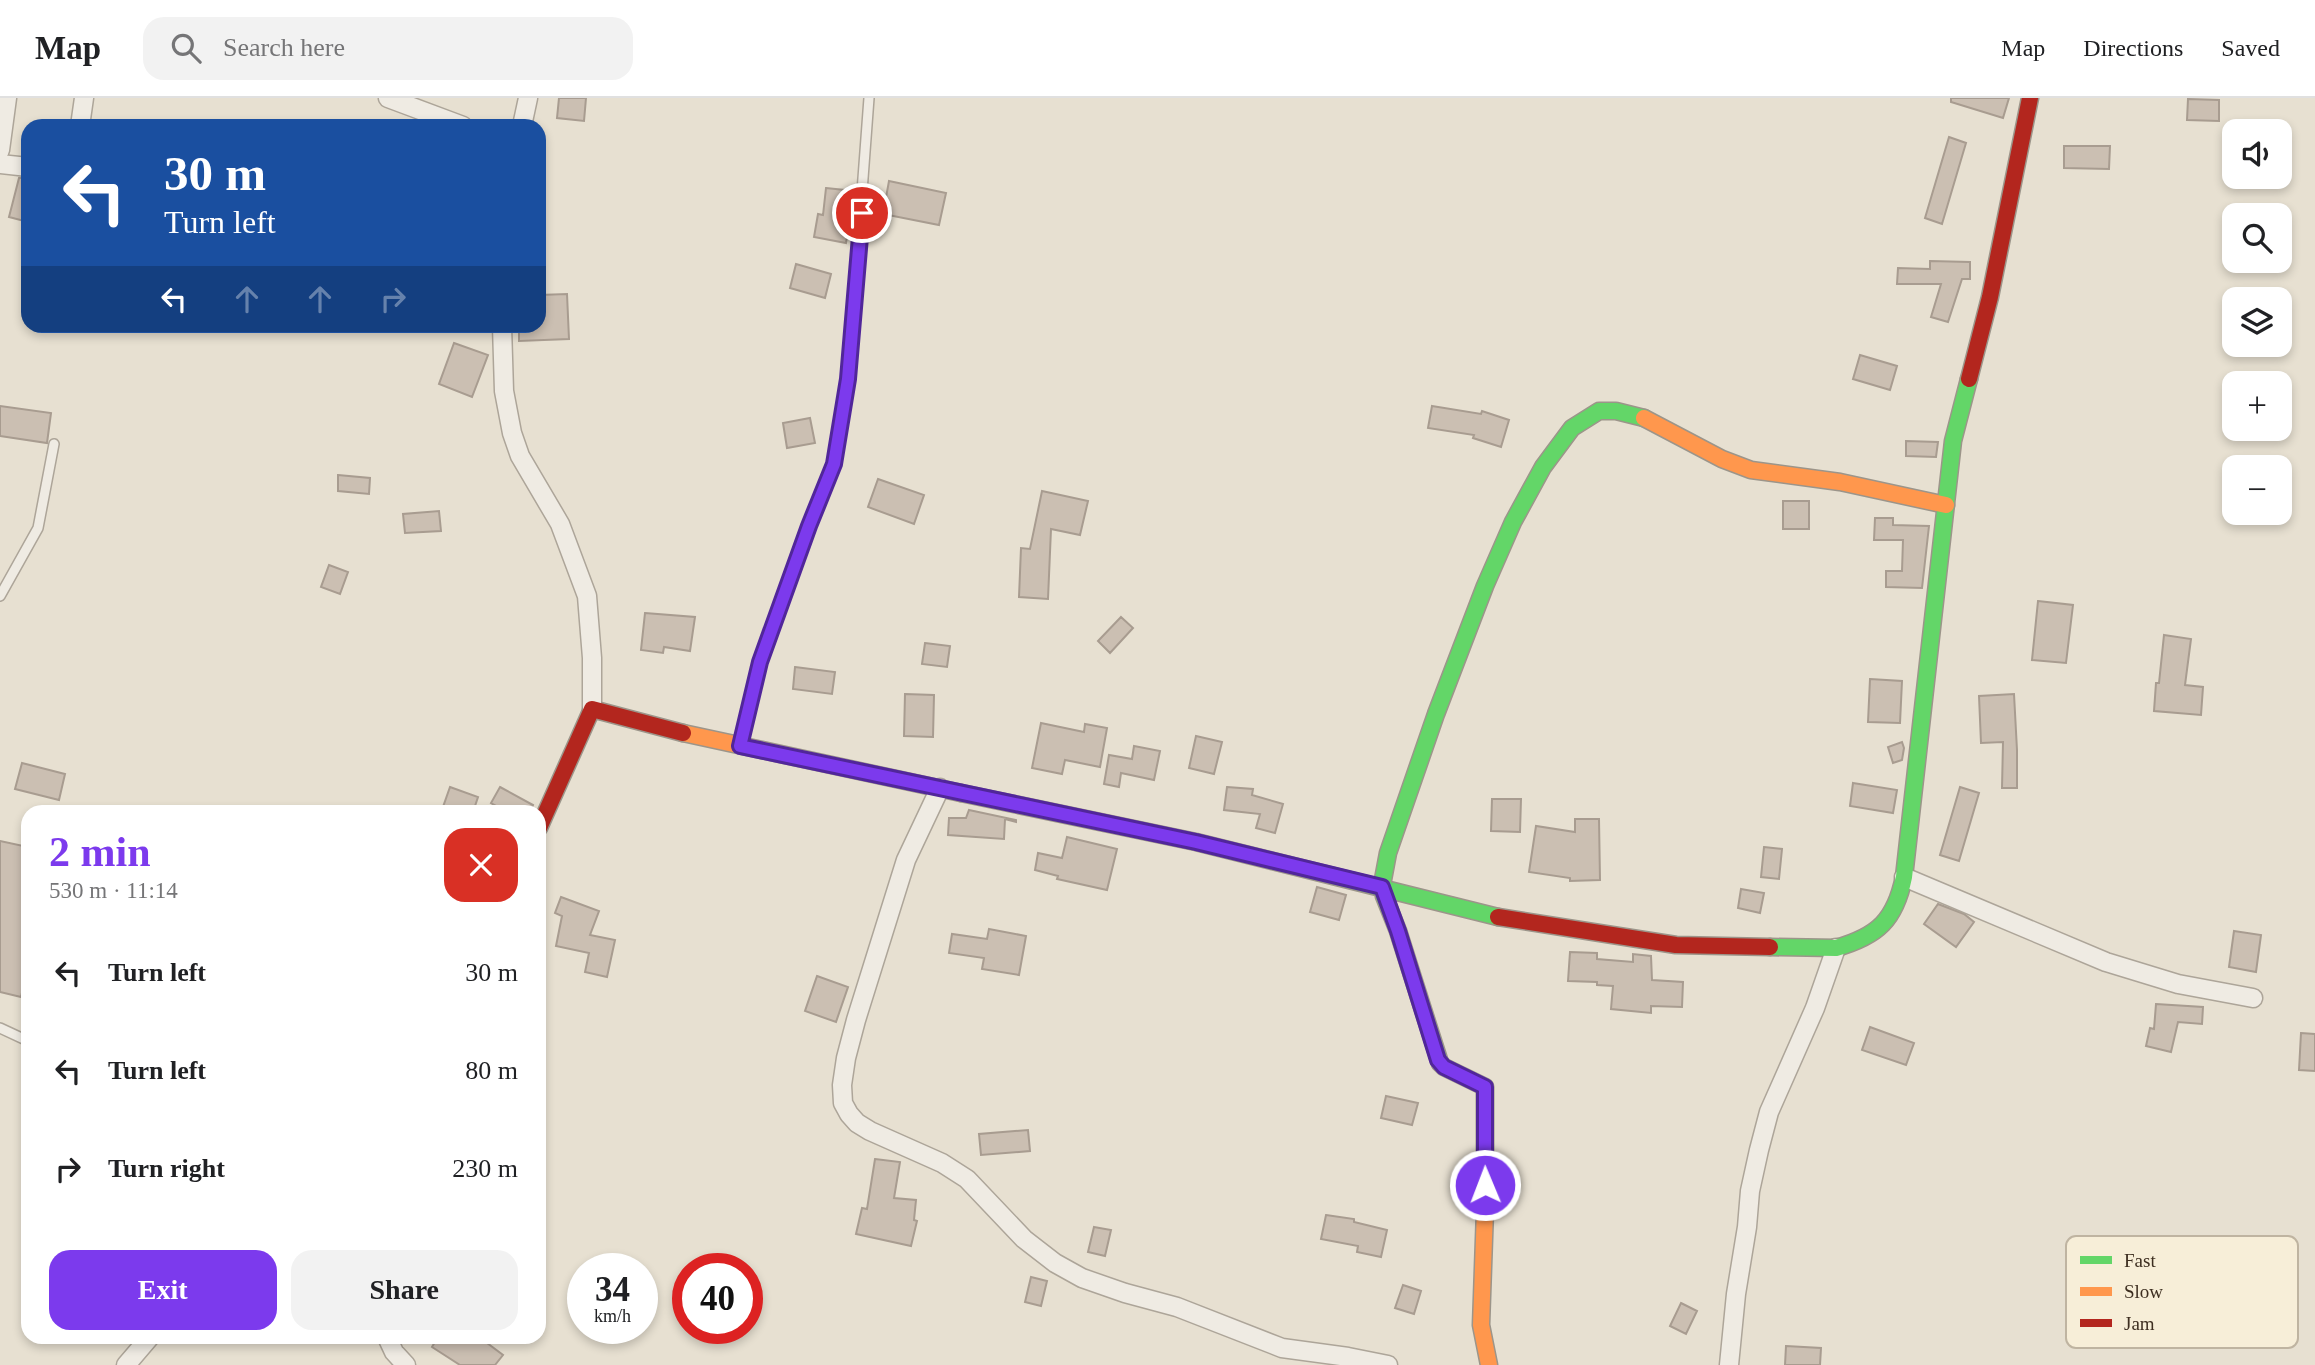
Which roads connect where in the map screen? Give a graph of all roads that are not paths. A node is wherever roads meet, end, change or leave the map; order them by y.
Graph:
1 (7, 98) edge
2 (84, 98) edge
3 (388, 98) edge
4 (528, 98) edge
5 (869, 98) edge
6 (2030, 98) edge
7 (81, 119) edge
8 (444, 119) edge
9 (524, 119) edge
10 (0, 150) edge
11 (0, 164) edge
12 (21, 166) edge
13 (502, 333) edge
14 (54, 444) dead end
15 (1945, 505) junction
16 (0, 596) edge
17 (592, 709) junction
18 (740, 746) junction
19 (940, 788) junction
20 (546, 812) edge
21 (1904, 877) junction
22 (1382, 887) junction
23 (1836, 948) junction
24 (2253, 998) dead end
25 (0, 1028) edge
26 (21, 1038) edge
27 (144, 1344) edge
28 (390, 1344) edge
29 (127, 1365) edge
30 (406, 1365) edge
31 (1388, 1365) edge
32 (1489, 1365) edge
33 (1729, 1365) edge

1 - 10 street
2 - 7 street
3 - 8 street
4 - 9 street
5 - 18 lane
6 - 15 street
11 - 12 street
13 - 17 street
14 - 16 lane
15 - 21 street
15 - 22 street
17 - 18 street
17 - 20 street
18 - 19 street
19 - 22 street
19 - 31 street
21 - 23 street
21 - 24 street
22 - 23 street
22 - 32 street
23 - 33 street
25 - 26 lane
27 - 29 street
28 - 30 street

